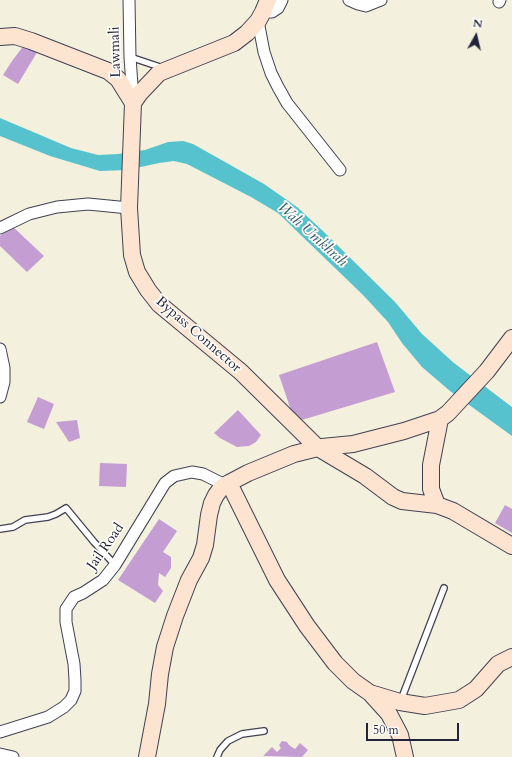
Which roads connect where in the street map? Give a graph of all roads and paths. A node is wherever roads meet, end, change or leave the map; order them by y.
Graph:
1 (129, 0) edge
2 (282, 0) edge
3 (349, 0) edge
4 (381, 0) edge
5 (263, 11) edge
6 (0, 37) edge
7 (130, 57) junction
8 (167, 69) junction
9 (133, 103) junction
10 (340, 170) dead end
11 (129, 202) junction
12 (0, 228) edge
13 (512, 338) edge
14 (0, 349) edge
15 (0, 397) edge
16 (444, 416) junction
17 (318, 448) junction
18 (227, 484) junction
19 (437, 506) junction
20 (0, 529) edge
21 (512, 546) edge
22 (115, 565) junction
23 (444, 588) dead end
24 (512, 657) edge
25 (370, 693) junction
26 (400, 702) junction
27 (264, 731) dead end
28 (0, 732) edge
29 (0, 754) edge
30 (13, 757) edge
31 (147, 757) edge
32 (218, 757) edge
33 (405, 757) edge

1 - 7 street, Lawmali
2 - 5 street
3 - 4 street
5 - 8 street
5 - 10 street
6 - 9 street
7 - 8 lane
7 - 9 street, Lawmali
8 - 9 street
9 - 11 street, Bypass Connector
11 - 12 street
11 - 17 street, Bypass Connector
13 - 16 street
14 - 15 street
16 - 17 street
16 - 19 street
17 - 18 street
17 - 19 street, Bypass Connector
18 - 22 street, Jail Road
18 - 25 street
18 - 31 street
19 - 21 street, Bypass Connector
20 - 22 lane
22 - 28 street, Jail Road
23 - 26 lane
24 - 26 street
25 - 26 street
25 - 33 street
27 - 32 lane
29 - 30 street

